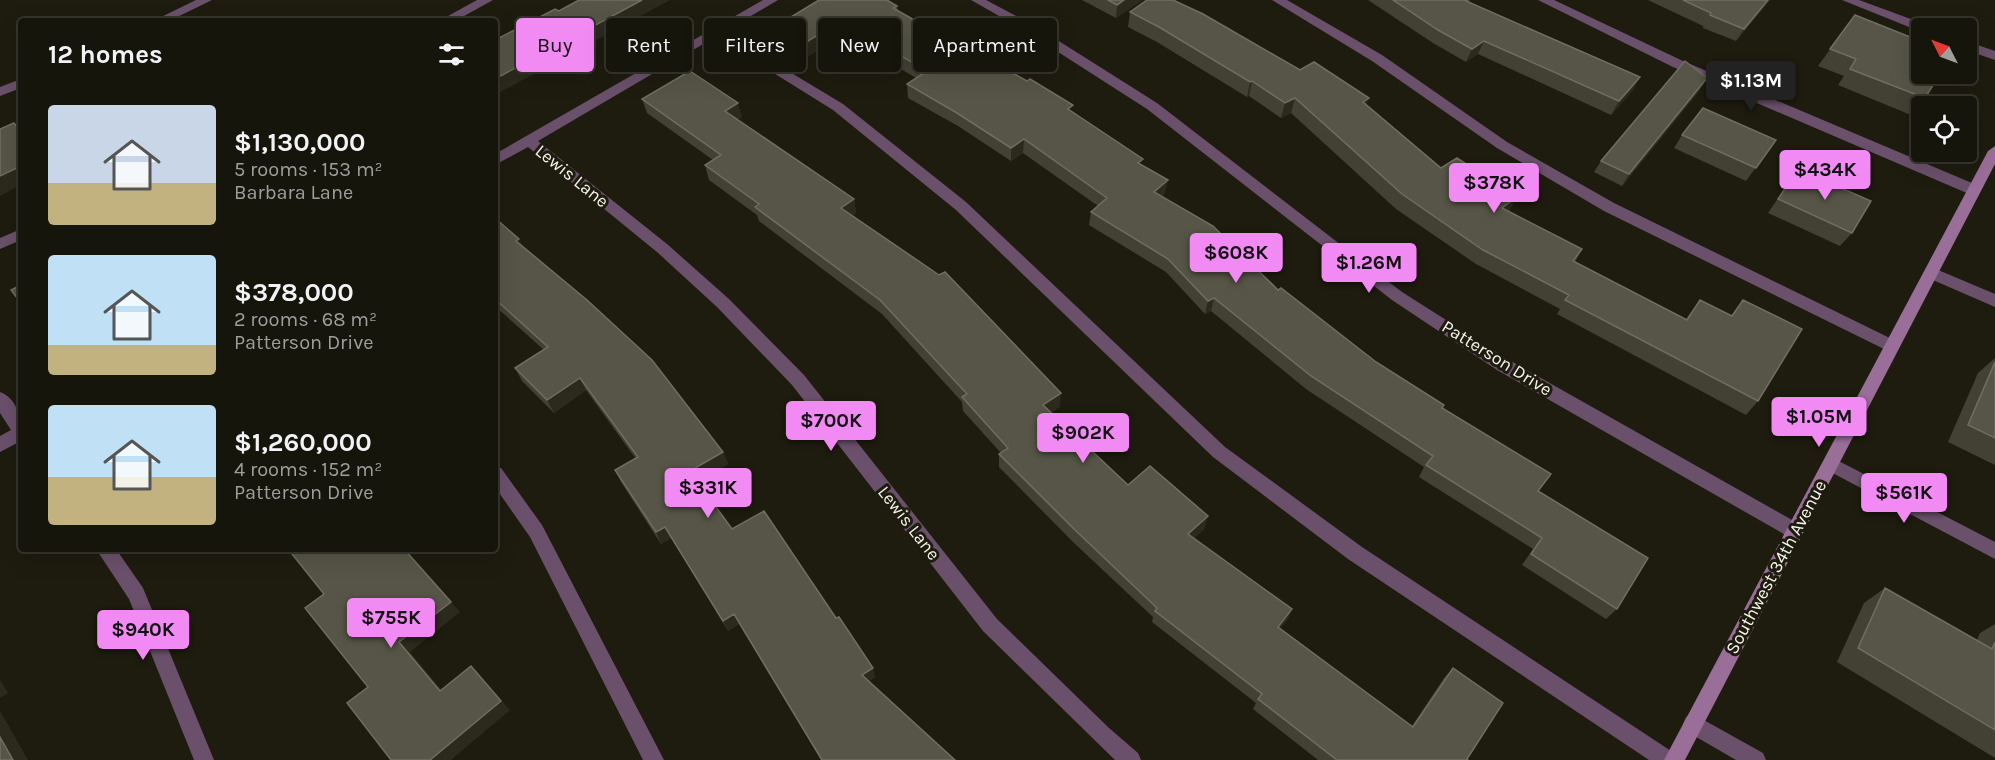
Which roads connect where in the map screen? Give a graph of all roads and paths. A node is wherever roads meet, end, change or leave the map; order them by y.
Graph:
1 (206, 0) edge
2 (487, 0) edge
3 (772, 0) edge
4 (977, 0) edge
5 (1278, 0) edge
6 (1544, 0) edge
7 (1848, 0) edge
8 (166, 18) edge
9 (451, 18) edge
10 (741, 18) edge
11 (1911, 24) edge
12 (704, 40) edge
13 (1977, 49) edge
14 (1995, 56) edge
15 (782, 72) edge
16 (18, 83) edge
17 (0, 92) edge
18 (529, 141) junction
19 (1995, 151) edge
20 (498, 158) edge
21 (1974, 190) junction
22 (18, 235) edge
23 (0, 244) edge
24 (1931, 273) junction
25 (1995, 301) edge
26 (1892, 346) junction
27 (0, 399) edge
28 (18, 427) edge
29 (18, 434) edge
30 (0, 445) edge
31 (1831, 464) junction
32 (498, 477) edge
33 (1795, 531) junction
34 (1995, 551) edge
35 (107, 552) edge
36 (1693, 724) junction
37 (204, 760) edge
38 (654, 760) edge
39 (1131, 760) edge
40 (1668, 760) edge
41 (1674, 760) edge
42 (1755, 760) edge

1 - 8 street
2 - 9 street
3 - 10 street
4 - 33 street, Patterson Drive
5 - 26 street
6 - 21 street
7 - 11 street
12 - 18 street
13 - 14 street
15 - 40 street
16 - 17 street
18 - 20 street
18 - 39 street, Lewis Lane
19 - 21 main road, Southwest 34th Avenue
21 - 24 main road, Southwest 34th Avenue
22 - 23 street
24 - 25 street
24 - 26 main road, Southwest 34th Avenue
26 - 31 main road, Southwest 34th Avenue
27 - 28 street
29 - 30 street
31 - 33 main road, Southwest 34th Avenue
31 - 34 street
32 - 38 street
33 - 36 main road, Southwest 34th Avenue
35 - 37 street
36 - 41 main road, Southwest 34th Avenue
36 - 42 street

